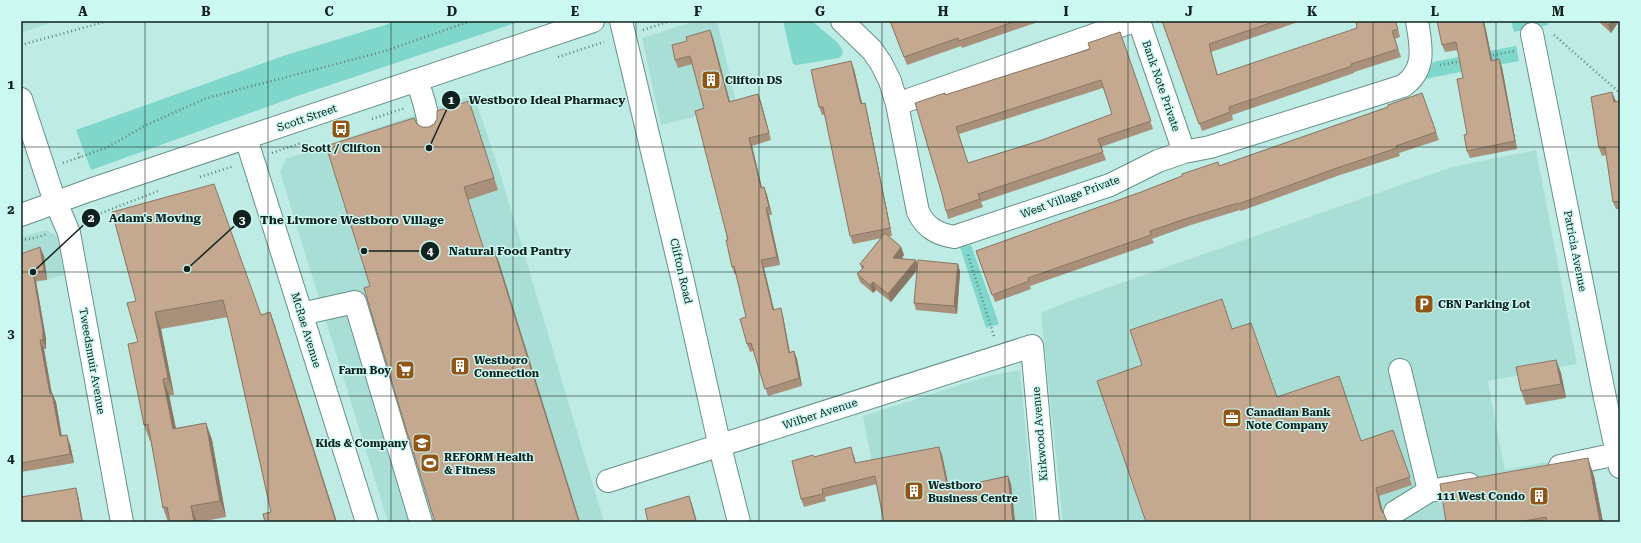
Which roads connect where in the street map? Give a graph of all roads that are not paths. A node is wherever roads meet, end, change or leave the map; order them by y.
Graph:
1 (593, 21) edge
2 (621, 21) edge
3 (842, 21) edge
4 (1134, 21) edge
5 (1138, 21) edge
6 (1417, 21) edge
7 (1540, 38) road end
8 (417, 80) junction
9 (21, 98) edge
10 (897, 104) junction
11 (430, 127) edge
12 (246, 138) junction
13 (1184, 152) junction
14 (54, 198) junction
15 (21, 215) edge
16 (301, 314) junction
17 (1032, 346) joint
18 (1400, 370) dead end
19 (1612, 395) edge
20 (720, 447) junction
21 (1618, 460) edge
22 (1537, 472) edge
23 (1491, 480) edge
24 (608, 481) dead end
25 (1429, 491) junction
26 (1395, 512) dead end
27 (122, 522) edge
28 (366, 522) edge
29 (421, 522) edge
30 (739, 522) edge
31 (1048, 522) edge

1 - 8 street, Scott Street
2 - 20 street, Clifton Road
3 - 10 street, West Village Private
4 - 10 street
5 - 13 street, Bank Note Private
6 - 13 street, West Village Private
7 - 19 street, Patricia Avenue
8 - 11 street
8 - 12 street, Scott Street
9 - 14 street, Tweedsmuir Avenue
10 - 13 street, West Village Private
12 - 14 street, Scott Street
12 - 16 street, McRae Avenue
14 - 15 street, Scott Street
14 - 27 street, Tweedsmuir Avenue
16 - 28 street, McRae Avenue
16 - 29 street
17 - 20 street, Wilber Avenue
17 - 31 street, Kirkwood Avenue
18 - 25 street
19 - 21 street, Patricia Avenue
20 - 24 street, Wilber Avenue
20 - 30 street, Clifton Road
21 - 22 street
23 - 25 street
25 - 26 street

